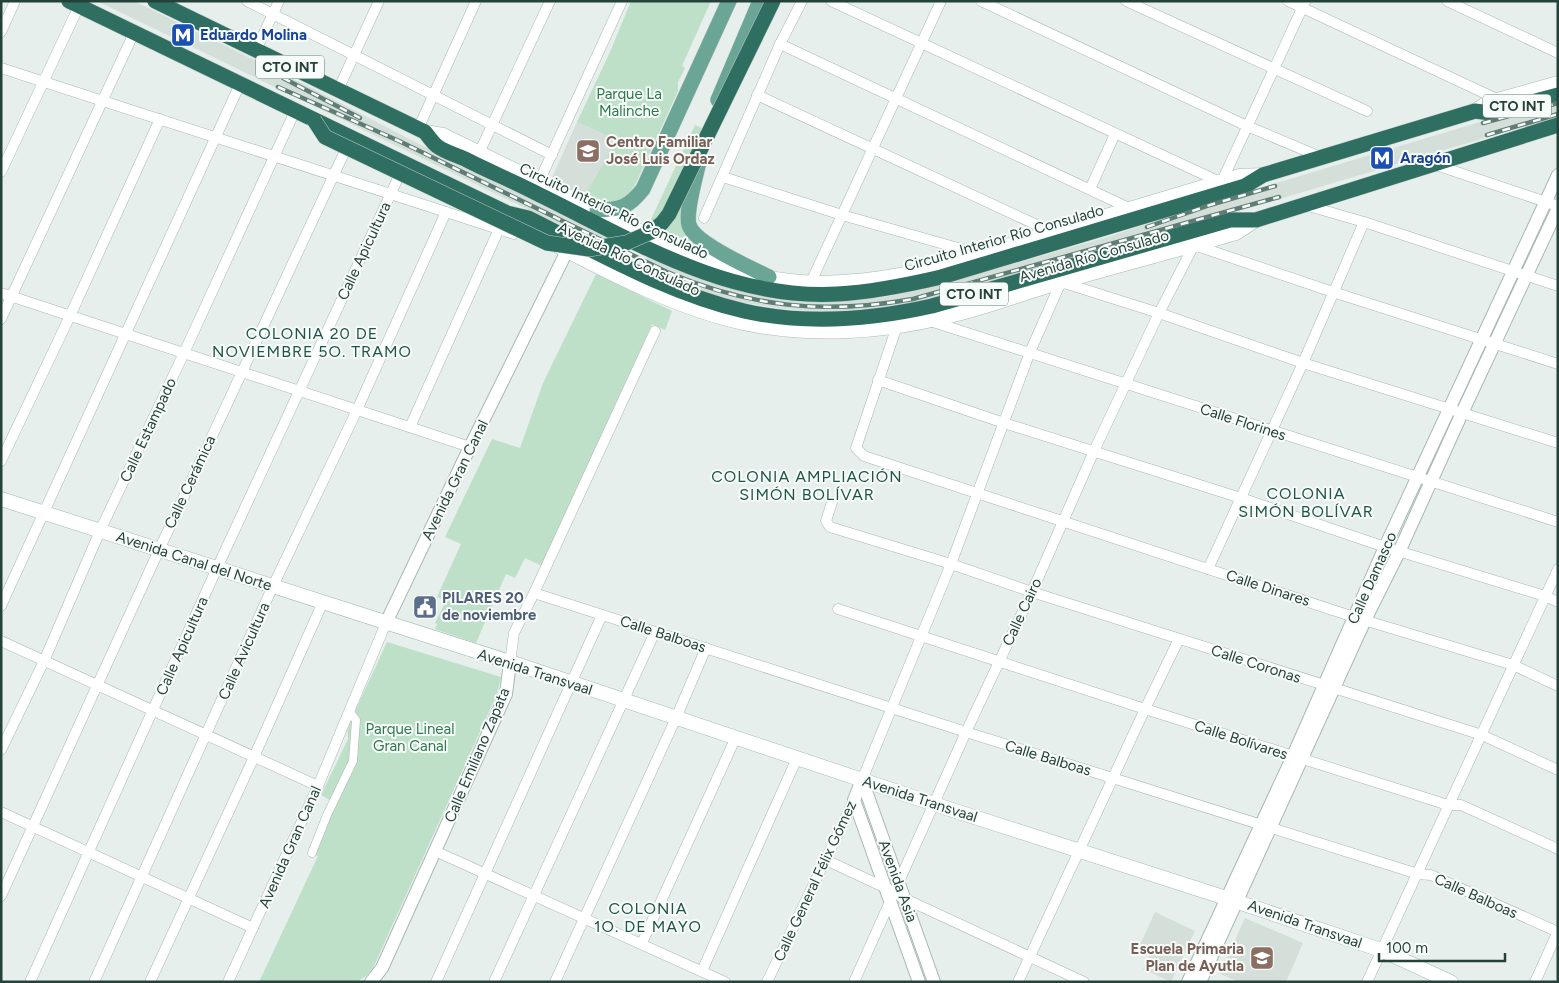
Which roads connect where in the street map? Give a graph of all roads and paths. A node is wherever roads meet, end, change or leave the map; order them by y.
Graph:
1 (15, 1) edge
2 (155, 1) edge
3 (247, 1) edge
4 (279, 1) edge
5 (380, 1) edge
6 (476, 1) edge
7 (550, 1) edge
8 (622, 1) edge
9 (730, 1) edge
10 (760, 1) edge
11 (773, 1) edge
12 (802, 1) edge
13 (832, 1) edge
14 (941, 1) edge
15 (981, 1) edge
16 (1126, 1) edge
17 (1288, 1) edge
18 (1446, 1) edge
19 (74, 4) edge
20 (1304, 4) edge
21 (273, 14) junction
22 (1, 32) edge
23 (134, 33) junction
24 (780, 44) junction
25 (922, 44) junction
26 (256, 50) junction
27 (1558, 54) edge
28 (355, 55) junction
29 (1, 68) edge
30 (1273, 69) junction
31 (43, 82) junction
32 (1558, 83) edge
33 (240, 84) junction
34 (338, 90) junction
35 (432, 95) junction
36 (757, 95) junction
37 (1558, 95) edge
38 (895, 99) junction
39 (1499, 100) junction
40 (103, 101) junction
41 (295, 110) junction
42 (1367, 111) dead end
43 (1475, 112) junction
44 (160, 119) junction
45 (314, 120) junction
46 (492, 125) junction
47 (1558, 125) edge
48 (1247, 126) junction
49 (421, 130) junction
50 (1115, 134) junction
51 (1528, 134) junction
52 (1558, 134) edge
53 (216, 138) junction
54 (872, 148) junction
55 (345, 151) dead end
56 (479, 153) junction
57 (552, 154) junction
58 (274, 156) junction
59 (1323, 158) junction
60 (1432, 163) junction
61 (1, 172) edge
62 (1263, 175) junction
63 (1558, 175) edge
64 (333, 176) junction
65 (399, 176) dead end
66 (723, 177) junction
67 (539, 182) junction
68 (1221, 182) junction
69 (1090, 189) junction
70 (391, 194) junction
71 (1305, 205) junction
72 (1554, 205) edge
73 (1131, 209) junction
74 (597, 210) junction
75 (446, 212) junction
76 (507, 213) junction
77 (842, 214) junction
78 (704, 218) dead end
79 (1256, 220) junction
80 (1364, 222) junction
81 (618, 227) junction
82 (499, 229) junction
83 (1054, 232) junction
84 (653, 244) junction
85 (1194, 245) junction
86 (567, 251) junction
87 (980, 254) junction
88 (602, 261) junction
89 (1512, 272) junction
90 (1526, 276) junction
91 (769, 277) junction
92 (638, 278) junction
93 (811, 282) junction
94 (1062, 282) junction
95 (1558, 286) edge
96 (1333, 292) junction
97 (6, 295) edge
98 (1159, 313) junction
99 (70, 316) junction
100 (1, 319) edge
101 (928, 321) junction
102 (896, 326) junction
103 (655, 332) dead end
104 (126, 334) junction
105 (1488, 342) junction
106 (1030, 352) junction
107 (184, 353) junction
108 (1303, 363) junction
109 (1558, 364) edge
110 (242, 372) junction
111 (878, 380) junction
112 (1126, 384) junction
113 (298, 390) junction
114 (357, 410) junction
115 (1456, 411) junction
116 (1004, 423) junction
117 (410, 427) junction
118 (1272, 431) junction
119 (1558, 443) edge
120 (470, 447) junction
121 (1094, 451) junction
122 (1, 461) edge
123 (1424, 480) junction
124 (976, 492) junction
125 (1241, 498) junction
126 (1, 499) edge
127 (832, 502) dead end
128 (44, 512) junction
129 (1064, 522) junction
130 (1558, 522) edge
131 (100, 531) junction
132 (1386, 547) junction
133 (159, 550) junction
134 (1399, 552) junction
135 (951, 564) junction
136 (216, 568) junction
137 (1208, 568) junction
138 (1558, 569) edge
139 (273, 586) junction
140 (1032, 592) junction
141 (534, 593) junction
142 (1545, 596) junction
143 (323, 602) junction
144 (1558, 602) edge
145 (1, 606) edge
146 (838, 609) dead end
147 (602, 615) junction
148 (1360, 618) junction
149 (386, 623) junction
150 (655, 632) junction
151 (922, 635) junction
152 (1179, 639) junction
153 (1, 641) edge
154 (706, 648) junction
155 (44, 661) junction
156 (998, 661) junction
157 (510, 662) junction
158 (1513, 666) junction
159 (571, 684) junction
160 (98, 686) junction
161 (1558, 686) edge
162 (1329, 688) junction
163 (623, 701) junction
164 (892, 708) junction
165 (1145, 709) junction
166 (153, 711) junction
167 (349, 711) junction
168 (676, 718) junction
169 (966, 732) junction
170 (206, 735) junction
171 (1482, 735) junction
172 (736, 737) junction
173 (1, 750) edge
174 (254, 757) junction
175 (797, 758) junction
176 (1298, 758) junction
177 (1558, 770) edge
178 (1113, 778) junction
179 (862, 780) junction
180 (318, 786) junction
181 (854, 800) junction
182 (934, 804) junction
183 (1448, 805) junction
184 (1, 812) edge
185 (33, 827) junction
186 (1266, 828) junction
187 (1558, 849) edge
188 (1080, 850) junction
189 (435, 851) junction
190 (89, 852) junction
191 (312, 853) dead end
192 (826, 860) junction
193 (484, 872) junction
194 (1418, 874) junction
195 (141, 876) junction
196 (894, 893) junction
197 (1, 896) edge
198 (533, 896) junction
199 (188, 898) junction
200 (1232, 900) junction
201 (584, 918) junction
202 (253, 928) junction
203 (1558, 932) edge
204 (642, 943) junction
205 (1381, 950) junction
206 (1030, 957) junction
207 (702, 971) junction
208 (30, 982) edge
209 (94, 982) edge
210 (150, 982) edge
211 (228, 982) edge
212 (371, 982) edge
213 (436, 982) edge
214 (494, 982) edge
215 (555, 982) edge
216 (725, 982) edge
217 (767, 982) edge
218 (854, 982) edge
219 (919, 982) edge
220 (934, 982) edge
221 (1018, 982) edge
222 (1084, 982) edge
223 (1188, 982) edge
224 (1200, 982) edge
225 (1367, 982) edge
226 (1451, 982) edge
227 (1535, 982) edge

1 - 22 street
2 - 26 highway, Avenida Río Consulado / CTO INT
3 - 21 street
4 - 21 street
5 - 28 street
6 - 35 street
7 - 46 street
8 - 57 street
9 - 74 main road
10 - 91 main road
11 - 45 highway, bridge
12 - 24 street
13 - 25 street
14 - 25 street
15 - 48 street
16 - 30 street
17 - 20 street
18 - 27 street
19 - 23 highway, Avenida Río Consulado / CTO INT
19 - 31 street
20 - 30 street
20 - 39 street
21 - 26 street
21 - 28 street
23 - 33 highway, Avenida Río Consulado / CTO INT
23 - 40 street
24 - 36 street
24 - 38 street
25 - 38 street
25 - 50 street
26 - 34 highway, Avenida Río Consulado / CTO INT
28 - 34 street
28 - 35 street
29 - 31 street
30 - 42 street
30 - 48 street
31 - 40 street
31 - 61 street
32 - 39 main road, Avenida Río Consulado / CTO INT
33 - 41 highway, Avenida Río Consulado / CTO INT
33 - 53 street
34 - 49 highway, Avenida Río Consulado / CTO INT
35 - 46 street
35 - 49 street
36 - 54 street
36 - 66 street
37 - 43 highway, CTO INT
38 - 54 street
38 - 69 street
39 - 43 main road, Avenida Río Consulado / CTO INT
40 - 44 street
40 - 97 street
41 - 45 highway, Avenida Río Consulado / CTO INT
41 - 58 street, Calle Estampado
43 - 59 highway, Avenida Río Consulado / CTO INT
44 - 53 street
44 - 99 street
45 - 76 highway, Avenida Río Consulado / CTO INT
46 - 56 street
46 - 57 street
47 - 51 highway, CTO INT
48 - 59 street
48 - 68 street
49 - 56 main road, Avenida Río Consulado / CTO INT
49 - 81 highway, Circuito Interior Río Consulado / CTO INT
50 - 68 street
50 - 69 street
51 - 52 main road, CTO INT
51 - 60 highway, Avenida Río Consulado / CTO INT
53 - 58 street
53 - 104 street
54 - 77 street
54 - 83 street
55 - 64 street, Calle Cerámica
56 - 67 main road, Avenida Río Consulado / CTO INT
57 - 67 street
58 - 64 street
58 - 107 street, Calle Estampado
59 - 62 highway, Avenida Río Consulado / CTO INT
60 - 71 highway, Avenida Río Consulado / CTO INT
60 - 72 street
62 - 68 main road, Avenida Río Consulado / CTO INT
62 - 84 highway, Circuito Interior Río Consulado / CTO INT
63 - 72 street, Calle Damasco
64 - 70 street
64 - 110 street, Calle Cerámica
65 - 70 street, Calle Apicultura
66 - 77 street
66 - 78 street
67 - 74 main road, Avenida Río Consulado / CTO INT
68 - 73 main road, Avenida Río Consulado / CTO INT
69 - 73 street
70 - 75 street
70 - 113 street, Calle Apicultura
71 - 79 highway, Avenida Río Consulado / CTO INT
71 - 80 street
72 - 89 street, Calle Damasco
72 - 90 street, Calle Damasco
73 - 83 main road, Avenida Río Consulado / CTO INT
74 - 81 main road, Avenida Río Consulado / CTO INT
75 - 82 street
75 - 114 street, Calle Avicultura
76 - 86 main road, Avenida Río Consulado / CTO INT
76 - 88 highway, CTO INT
77 - 87 street
77 - 93 street
79 - 85 main road, Avenida Río Consulado / CTO INT
79 - 92 highway, CTO INT
80 - 89 street
80 - 96 street
81 - 84 highway, Circuito Interior Río Consulado / CTO INT
82 - 86 street
82 - 117 street
83 - 87 main road, Avenida Río Consulado / CTO INT
84 - 91 main road, Avenida Río Consulado / CTO INT
85 - 94 main road, Avenida Río Consulado / CTO INT
85 - 96 street
85 - 98 street, Calle Cairo
86 - 88 main road, Avenida Río Consulado / CTO INT
86 - 120 street, Avenida Gran Canal
87 - 93 main road, Avenida Río Consulado / CTO INT
88 - 92 highway, CTO INT
89 - 90 street
89 - 105 street, Calle Damasco
90 - 95 street
90 - 105 street, Calle Damasco
91 - 93 main road, Avenida Río Consulado / CTO INT
92 - 102 main road, Avenida Río Consulado / CTO INT
94 - 98 street
94 - 101 main road, Avenida Río Consulado / CTO INT
94 - 106 street
96 - 105 street
96 - 108 street
97 - 99 street
97 - 100 street
98 - 108 street
98 - 112 street, Calle Cairo
99 - 104 street
99 - 122 street
101 - 102 main road, Avenida Río Consulado / CTO INT
101 - 106 street, Calle Florines
102 - 111 street
103 - 141 street, Calle Emiliano Zapata
104 - 107 street
104 - 128 street
105 - 109 street
105 - 115 street, Calle Damasco
106 - 112 street, Calle Florines
106 - 116 street
107 - 110 street
107 - 131 street, Calle Estampado
108 - 115 street
108 - 118 street
110 - 113 street
110 - 133 street, Calle Cerámica
111 - 116 street
111 - 124 street, Calle Dinares
112 - 118 street, Calle Florines
112 - 121 street, Calle Cairo
113 - 114 street
113 - 136 street, Calle Apicultura
114 - 117 street
114 - 139 street, Calle Avicultura
115 - 119 street
115 - 123 street, Calle Damasco
116 - 121 street
116 - 124 street
117 - 120 street
118 - 123 street, Calle Florines
118 - 125 street
120 - 149 street, Avenida Gran Canal
121 - 125 street
121 - 129 street, Calle Cairo
123 - 130 street, Calle Florines
123 - 132 street, Calle Damasco
123 - 134 street, Calle Damasco
124 - 129 street, Calle Dinares
124 - 135 street
125 - 132 street
125 - 137 street
126 - 128 main road, Avenida Canal del Norte
127 - 135 street, Calle Coronas
128 - 131 main road, Avenida Canal del Norte
128 - 145 street
129 - 137 street, Calle Dinares
129 - 140 street, Calle Cairo
131 - 133 main road, Avenida Canal del Norte
131 - 155 street, Calle Estampado
132 - 134 street
132 - 148 street, Calle Damasco
133 - 136 main road, Avenida Canal del Norte
133 - 160 street, Calle Cerámica
134 - 142 street
134 - 148 street, Calle Damasco
135 - 140 street, Calle Coronas
135 - 151 street
136 - 139 main road, Avenida Canal del Norte
136 - 166 street, Calle Apicultura
137 - 148 street, Calle Dinares
138 - 142 street
139 - 143 main road, Avenida Canal del Norte
139 - 170 street, Calle Avicultura
140 - 152 street, Calle Coronas
140 - 156 street, Calle Cairo
141 - 147 street, Calle Balboas
141 - 157 street, Calle Emiliano Zapata
142 - 144 street
142 - 158 street
143 - 149 main road, Avenida Canal del Norte
143 - 174 street
146 - 151 street, Calle Bolívares
147 - 150 street, Calle Balboas
147 - 159 street
148 - 158 street, Calle Dinares
148 - 162 street, Calle Damasco
149 - 157 main road, Avenida Transvaal
149 - 167 street, Avenida Gran Canal
150 - 154 street, Calle Balboas
150 - 163 street
151 - 156 street, Calle Bolívares
151 - 164 street
152 - 162 street, Calle Coronas
152 - 165 street
153 - 155 street
154 - 164 street, Calle Balboas
154 - 168 street
155 - 160 street
155 - 173 street, Calle Estampado
156 - 165 street, Calle Bolívares
156 - 169 street, Calle Cairo
157 - 159 main road, Avenida Transvaal
157 - 189 street, Calle Emiliano Zapata
158 - 161 street, Calle Dinares
158 - 171 street
159 - 163 main road, Avenida Transvaal
159 - 193 street
160 - 166 street
160 - 185 street, Calle Cerámica
162 - 171 street, Calle Coronas
162 - 176 street, Calle Damasco
163 - 168 main road, Avenida Transvaal
163 - 198 street
164 - 169 street, Calle Balboas
164 - 179 street
165 - 176 street, Calle Bolívares
165 - 178 street
166 - 170 street
166 - 190 street, Calle Apicultura
167 - 180 street, Avenida Gran Canal
167 - 191 street, Avenida Gran Canal
168 - 172 main road, Avenida Transvaal
168 - 201 street
169 - 178 street, Calle Balboas
169 - 182 street, Calle Cairo
170 - 174 street
170 - 195 street, Calle Avicultura
171 - 177 street, Calle Coronas
171 - 183 street
172 - 175 main road, Avenida Transvaal
172 - 204 street
174 - 180 street
174 - 199 street
175 - 179 main road, Avenida Transvaal
175 - 207 street
176 - 183 street, Calle Bolívares
176 - 186 street, Calle Damasco
178 - 186 street, Calle Balboas
178 - 188 street
179 - 181 street, Calle General Félix Gómez
179 - 182 main road, Avenida Transvaal
179 - 196 street, Avenida Asia
180 - 202 street, Avenida Gran Canal
181 - 192 street, Calle General Félix Gómez
181 - 196 street, Avenida Asia
182 - 188 main road, Avenida Transvaal
182 - 196 street, Calle Cairo
183 - 187 street, Calle Bolívares
183 - 194 street
184 - 185 street
185 - 190 street
185 - 197 street, Calle Cerámica
186 - 194 street, Calle Balboas
186 - 200 street, Calle Damasco
188 - 200 main road, Avenida Transvaal
188 - 206 street
189 - 193 street
189 - 212 street, Calle Emiliano Zapata
190 - 195 street
190 - 208 street, Calle Apicultura
192 - 196 street
192 - 217 street, Calle General Félix Gómez
193 - 198 street
193 - 213 street
194 - 203 street, Calle Balboas
194 - 205 street
195 - 199 street
195 - 209 street, Calle Avicultura
196 - 206 street
196 - 218 street, Calle Cairo
196 - 219 street, Avenida Asia
196 - 220 street, Avenida Asia
198 - 201 street
198 - 214 street
199 - 202 street
199 - 210 street
200 - 205 main road, Avenida Transvaal
200 - 223 street, Calle Damasco
200 - 224 street, Calle Damasco
201 - 204 street
201 - 215 street
202 - 211 street, Avenida Gran Canal
203 - 227 street
204 - 207 street
205 - 225 street
205 - 226 main road, Avenida Transvaal
206 - 221 street
206 - 222 street
207 - 216 street

